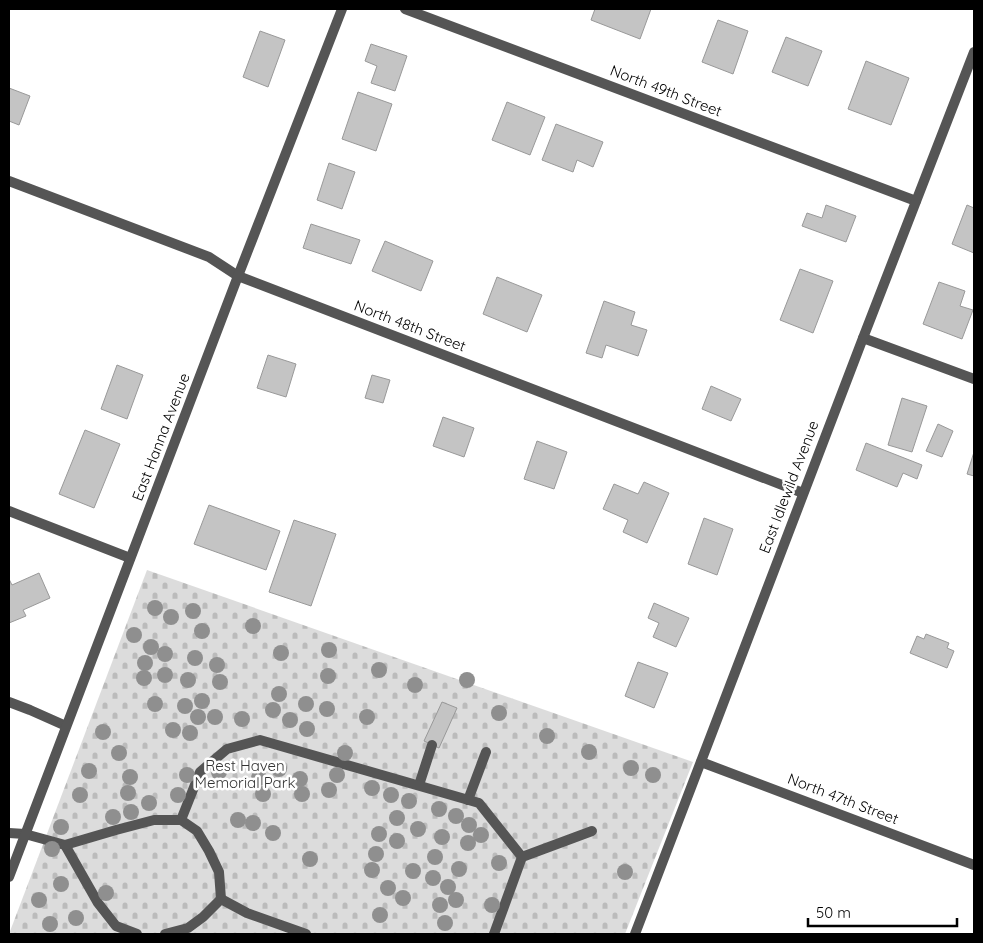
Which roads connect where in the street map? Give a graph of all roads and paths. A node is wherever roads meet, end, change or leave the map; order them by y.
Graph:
1 (342, 9) edge
2 (405, 9) edge
3 (974, 52) edge
4 (9, 182) edge
5 (916, 201) junction
6 (238, 276) junction
7 (863, 338) junction
8 (974, 379) edge
9 (803, 493) junction
10 (9, 511) edge
11 (130, 558) junction
12 (9, 702) edge
13 (66, 726) junction
14 (432, 745) dead end
15 (486, 752) dead end
16 (701, 762) junction
17 (419, 785) junction
18 (468, 800) junction
19 (180, 820) junction
20 (592, 831) dead end
21 (9, 833) edge
22 (25, 834) junction
23 (65, 845) junction
24 (522, 857) junction
25 (974, 865) edge
26 (9, 877) edge
27 (221, 899) junction
28 (136, 934) edge
29 (165, 934) edge
30 (306, 934) edge
31 (494, 934) edge
32 (635, 934) edge

1 - 6 street, East Hanna Avenue
2 - 5 street, North 49th Street
3 - 5 street, East Idlewild Avenue
4 - 6 street, North 48th Street
5 - 7 street, East Idlewild Avenue
6 - 9 street, North 48th Street
6 - 11 street, East Hanna Avenue
7 - 8 street
7 - 9 street, East Idlewild Avenue
9 - 16 street, East Idlewild Avenue
10 - 11 street
11 - 13 street, East Hanna Avenue
12 - 13 street
13 - 22 street, East Hanna Avenue
14 - 17 street
15 - 18 street
16 - 25 street, North 47th Street
16 - 32 street, East Idlewild Avenue
17 - 18 street
17 - 19 street
18 - 24 street
19 - 23 street
19 - 27 street
20 - 24 street
21 - 22 street
22 - 23 street
22 - 26 street, East Hanna Avenue
23 - 28 street
24 - 31 street
27 - 29 street
27 - 30 street

